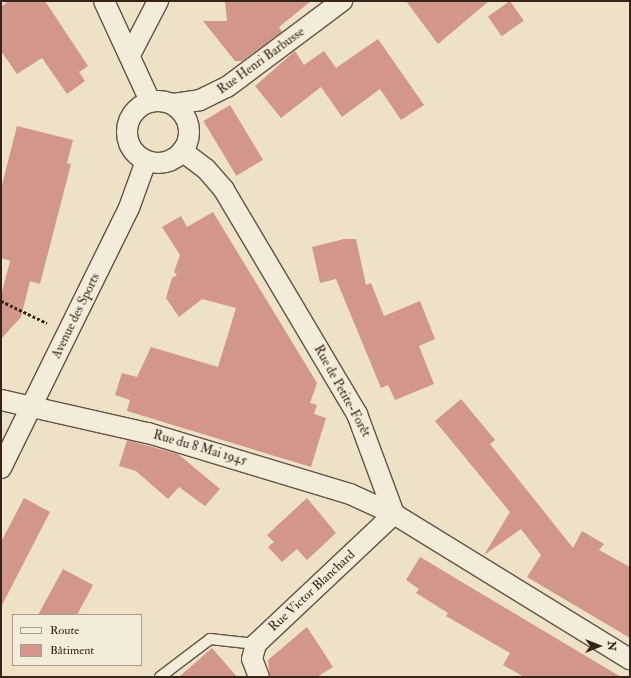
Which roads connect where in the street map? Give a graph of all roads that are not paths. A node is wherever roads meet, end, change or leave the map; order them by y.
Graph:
1 (104, 1) edge
2 (158, 1) edge
3 (342, 1) edge
4 (130, 55) junction
5 (150, 101) junction
6 (173, 104) junction
7 (182, 151) junction
8 (146, 161) junction
9 (1, 400) edge
10 (33, 406) junction
11 (1, 468) edge
12 (394, 514) junction
13 (256, 644) junction
14 (630, 659) edge
15 (160, 677) edge
16 (259, 677) edge

1 - 4 street
2 - 4 street
3 - 6 street, Rue Henri Barbusse
4 - 5 street
5 - 6 street
5 - 8 street
6 - 7 street
7 - 8 street
7 - 12 street, Rue de Petite-Forêt
8 - 10 street, Avenue des Sports
9 - 10 street, Rue du 8 Mai 1945
10 - 11 street, Avenue des Sports
10 - 12 street, Rue du 8 Mai 1945
12 - 13 street, Rue Victor Blanchard
12 - 14 street
13 - 15 lane
13 - 16 street

